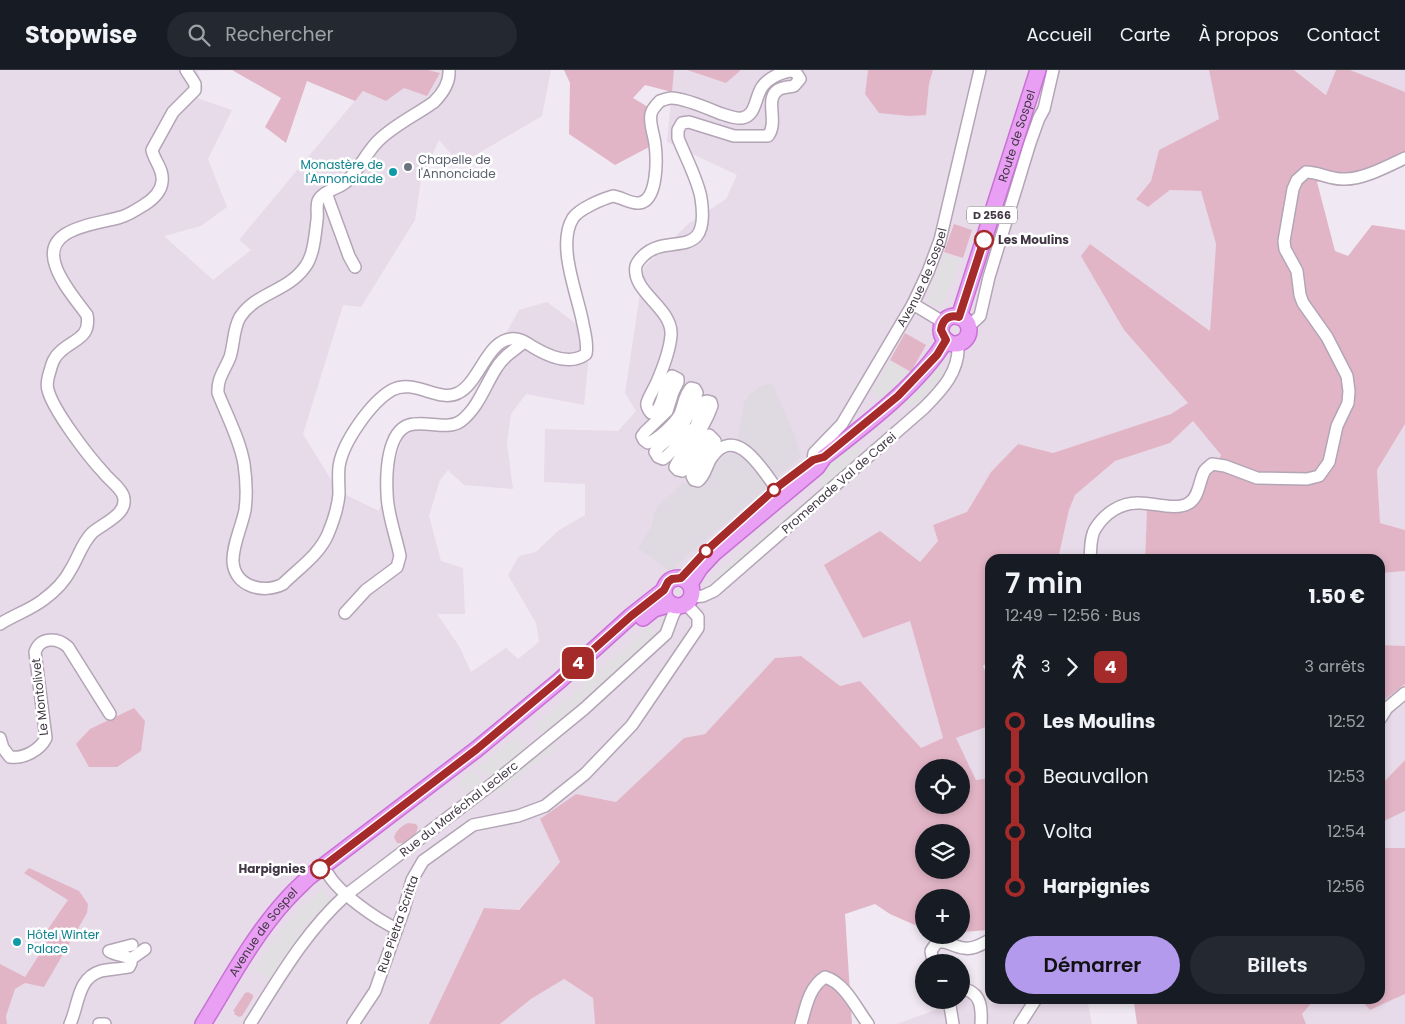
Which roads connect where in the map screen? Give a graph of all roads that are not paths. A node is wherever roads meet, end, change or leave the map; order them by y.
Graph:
1 (186, 70) edge
2 (449, 70) edge
3 (980, 70) edge
4 (1038, 70) edge
5 (1053, 70) edge
6 (1405, 158) edge
7 (326, 193) junction
8 (355, 266) dead end
9 (913, 304) junction
10 (943, 322) junction
11 (964, 322) junction
12 (524, 342) junction
13 (952, 342) junction
14 (819, 458) junction
15 (776, 488) junction
16 (1090, 554) edge
17 (664, 590) junction
18 (683, 596) junction
19 (345, 613) dead end
20 (0, 624) edge
21 (1405, 693) edge
22 (1385, 711) edge
23 (110, 714) dead end
24 (0, 738) edge
25 (325, 871) junction
26 (346, 895) junction
27 (397, 929) junction
28 (985, 942) edge
29 (132, 945) dead end
30 (145, 948) dead end
31 (931, 954) edge
32 (130, 958) junction
33 (970, 992) edge
34 (1033, 1004) edge
35 (951, 1009) edge
36 (70, 1024) edge
37 (99, 1024) edge
38 (105, 1024) edge
39 (203, 1024) edge
40 (214, 1024) edge
41 (250, 1024) edge
42 (353, 1024) edge
43 (801, 1024) edge
44 (868, 1024) edge
45 (953, 1024) edge
46 (981, 1024) edge
47 (1020, 1024) edge

1 - 20 street
2 - 7 street
3 - 9 street, Avenue de Sospel
4 - 11 main road, Route de Sospel / D 2566
5 - 11 street
6 - 16 street
7 - 8 street
7 - 12 street
9 - 10 street
9 - 14 street, Avenue de Sospel
10 - 11 main road
10 - 13 main road
11 - 13 main road
12 - 15 street
12 - 19 street
13 - 14 main road, Avenue de Sospel
13 - 18 street, Promenade Val de Carei
14 - 15 main road, Avenue de Sospel
14 - 18 main road, Avenue de Sospel
15 - 18 main road, Avenue de Sospel
17 - 18 main road
17 - 18 main road, Avenue de Sospel
17 - 25 main road, Avenue de Sospel
18 - 25 main road, Avenue de Sospel
18 - 26 street, Rue du Maréchal Leclerc
18 - 27 street, Rue Pietra Scritta
21 - 22 street
23 - 24 street, Le Montolivet
25 - 26 street
25 - 39 main road, Avenue de Sospel
25 - 40 main road, Avenue de Sospel
26 - 27 street
26 - 41 street, Rue du Maréchal Leclerc
27 - 42 street, Rue Pietra Scritta
28 - 31 street
29 - 32 street
30 - 32 street
32 - 36 street
33 - 46 street
34 - 47 street
35 - 45 street
37 - 38 street
43 - 44 street

